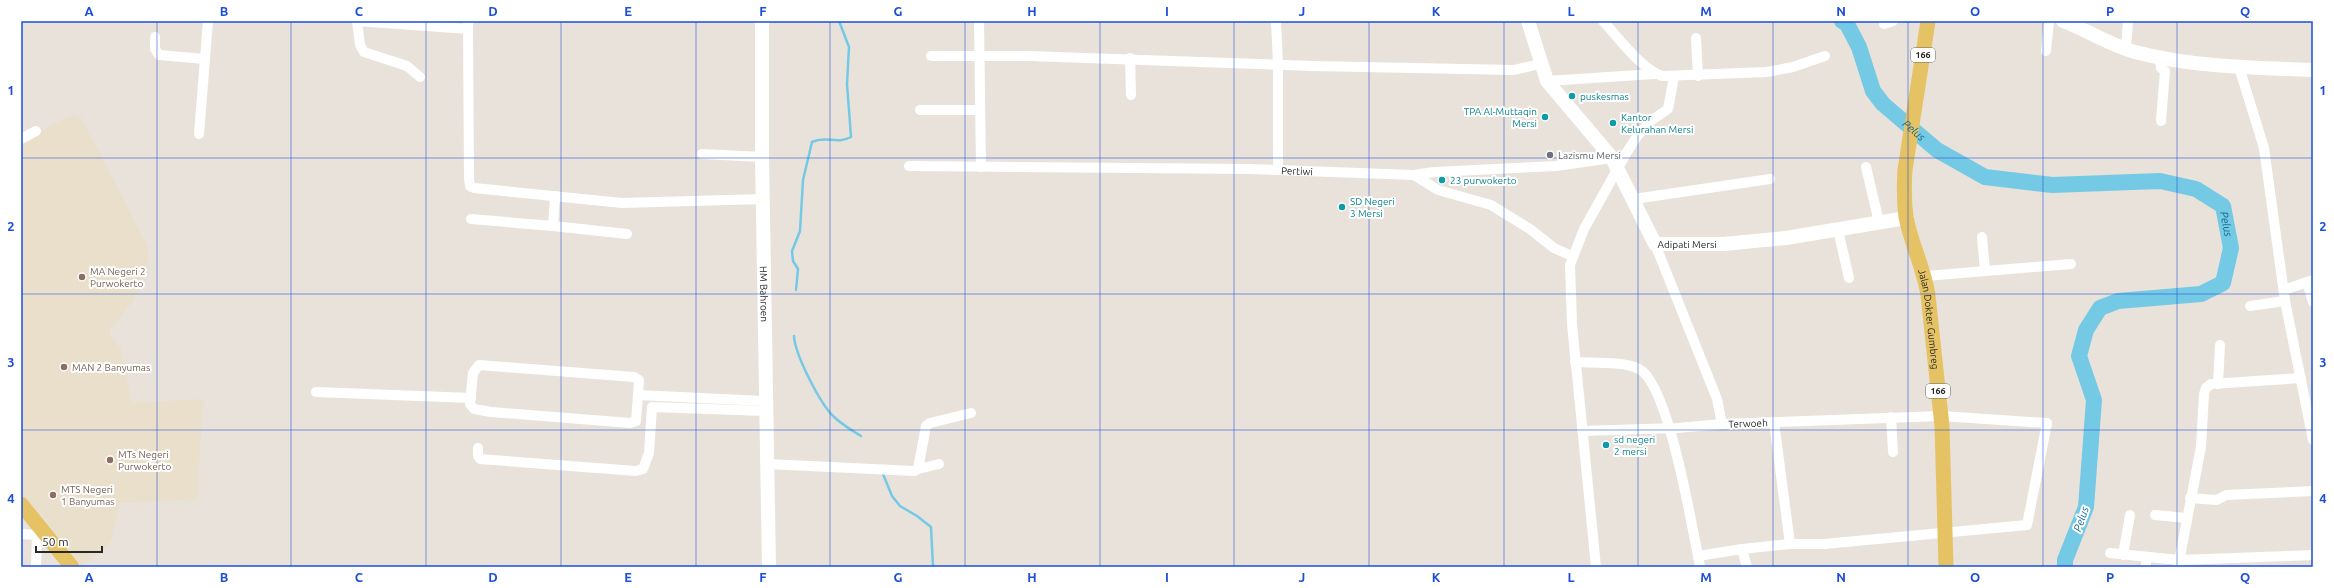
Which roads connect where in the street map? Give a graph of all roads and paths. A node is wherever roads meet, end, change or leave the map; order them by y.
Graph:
1 (208, 21) edge
2 (357, 21) edge
3 (762, 21) edge
4 (979, 21) edge
5 (1276, 21) edge
6 (1528, 21) edge
7 (1603, 21) edge
8 (1928, 21) edge
9 (2049, 21) edge
10 (2062, 21) edge
11 (2128, 21) edge
12 (468, 25) edge
13 (155, 37) dead end
14 (1696, 38) dead end
15 (2126, 48) junction
16 (2046, 51) dead end
17 (978, 55) junction
18 (931, 56) dead end
19 (1825, 56) dead end
20 (2160, 57) junction
21 (1130, 58) junction
22 (205, 59) junction
23 (1278, 64) junction
24 (1533, 66) junction
25 (2239, 67) junction
26 (2313, 70) edge
27 (1654, 74) junction
28 (1698, 76) junction
29 (420, 77) dead end
30 (1674, 77) junction
31 (1547, 81) junction
32 (1130, 95) dead end
33 (920, 110) dead end
34 (980, 110) junction
35 (2160, 121) dead end
36 (36, 131) dead end
37 (200, 134) dead end
38 (21, 139) edge
39 (702, 154) dead end
40 (762, 157) junction
41 (1611, 162) junction
42 (909, 166) dead end
43 (981, 167) junction
44 (1866, 167) dead end
45 (1278, 170) junction
46 (1414, 175) junction
47 (1770, 179) dead end
48 (555, 196) junction
49 (763, 199) junction
50 (1634, 199) junction
51 (1906, 218) junction
52 (471, 219) dead end
53 (1879, 222) junction
54 (553, 226) junction
55 (1838, 230) junction
56 (627, 234) dead end
57 (1982, 236) dead end
58 (1655, 244) junction
59 (1572, 256) junction
60 (2071, 264) dead end
61 (1985, 270) junction
62 (1926, 276) junction
63 (1849, 278) dead end
64 (2310, 281) edge
65 (2284, 290) junction
66 (2285, 301) junction
67 (2313, 302) edge
68 (2250, 306) dead end
69 (2220, 345) dead end
70 (1575, 362) junction
71 (2301, 378) junction
72 (2218, 384) junction
73 (316, 392) dead end
74 (638, 395) junction
75 (471, 398) junction
76 (767, 406) junction
77 (971, 413) dead end
78 (1941, 416) junction
79 (1891, 418) junction
80 (1774, 422) junction
81 (1722, 424) junction
82 (1674, 428) junction
83 (1582, 431) junction
84 (2313, 440) edge
85 (478, 448) dead end
86 (1893, 452) dead end
87 (767, 464) junction
88 (939, 464) dead end
89 (918, 469) junction
90 (2313, 490) edge
91 (2190, 498) junction
92 (21, 504) edge
93 (2130, 515) dead end
94 (2155, 515) dead end
95 (2186, 518) junction
96 (1947, 532) junction
97 (39, 533) junction
98 (21, 534) edge
99 (1790, 544) junction
100 (1742, 549) junction
101 (2110, 553) dead end
102 (2123, 555) junction
103 (2313, 555) edge
104 (1698, 556) junction
105 (2146, 562) edge
106 (2260, 562) edge
107 (2179, 563) edge
108 (36, 567) edge
109 (72, 567) edge
110 (770, 567) edge
111 (1596, 567) edge
112 (1700, 567) edge
113 (1747, 567) edge
114 (1946, 567) edge

1 - 22 street
2 - 12 street
2 - 29 street
3 - 40 street, HM Bahroen
4 - 17 street
5 - 23 street
6 - 24 street, Adipati Mersi
7 - 27 street
8 - 51 main road, 166
9 - 16 street
10 - 15 street
11 - 15 street
12 - 48 street
13 - 22 street
14 - 28 street
15 - 20 street
17 - 18 street
17 - 21 street
17 - 34 street
19 - 28 street
20 - 25 street
20 - 35 street
21 - 23 street
21 - 32 street
22 - 37 street
23 - 24 street
23 - 45 street
24 - 31 street, Adipati Mersi
25 - 26 street
25 - 65 street
27 - 30 street
27 - 31 street
28 - 30 street
30 - 41 street
31 - 41 street, Adipati Mersi
33 - 34 street
34 - 43 street
36 - 38 street
39 - 40 street
40 - 49 street, HM Bahroen
41 - 46 street, Pertiwi
41 - 50 street, Adipati Mersi
41 - 59 street
42 - 43 street, Pertiwi
43 - 45 street, Pertiwi
44 - 53 street
45 - 46 street, Pertiwi
46 - 59 street
47 - 50 street
48 - 49 street
48 - 54 street
49 - 76 street, HM Bahroen
50 - 58 street, Adipati Mersi
51 - 53 street, Adipati Mersi
51 - 62 main road, Jalan Dokter Gumbreg / 166
52 - 54 street
53 - 55 street, Adipati Mersi
54 - 56 street
55 - 58 street, Adipati Mersi
55 - 63 street
57 - 61 street
58 - 81 street, Terwoeh
59 - 70 street
60 - 61 street
61 - 62 street
62 - 78 main road, Jalan Dokter Gumbreg / 166
64 - 65 street
64 - 67 street
65 - 66 street
66 - 68 street
66 - 71 street
69 - 72 street
70 - 82 street
70 - 83 street
71 - 72 street
71 - 84 street
72 - 91 street
73 - 75 street
74 - 75 street
74 - 75 street
74 - 76 street
76 - 85 street
76 - 87 street, HM Bahroen
77 - 89 street
78 - 79 street, Terwoeh
78 - 96 main road, Jalan Dokter Gumbreg / 166
78 - 96 street, Terwoeh
79 - 80 street, Terwoeh
79 - 86 street
80 - 81 street, Terwoeh
80 - 99 street
81 - 82 street
82 - 83 street
82 - 104 street
83 - 111 street
87 - 89 street
87 - 110 street, HM Bahroen
88 - 89 street
90 - 91 street
91 - 95 street
92 - 97 main road
93 - 102 street
94 - 95 street
95 - 107 street
96 - 99 street
96 - 114 main road, Jalan Dokter Gumbreg / 166
97 - 98 street
97 - 108 street
97 - 109 main road
99 - 100 street
100 - 104 street
100 - 113 street
101 - 102 street
102 - 105 street
103 - 106 street
104 - 112 street
105 - 107 street
106 - 107 street

